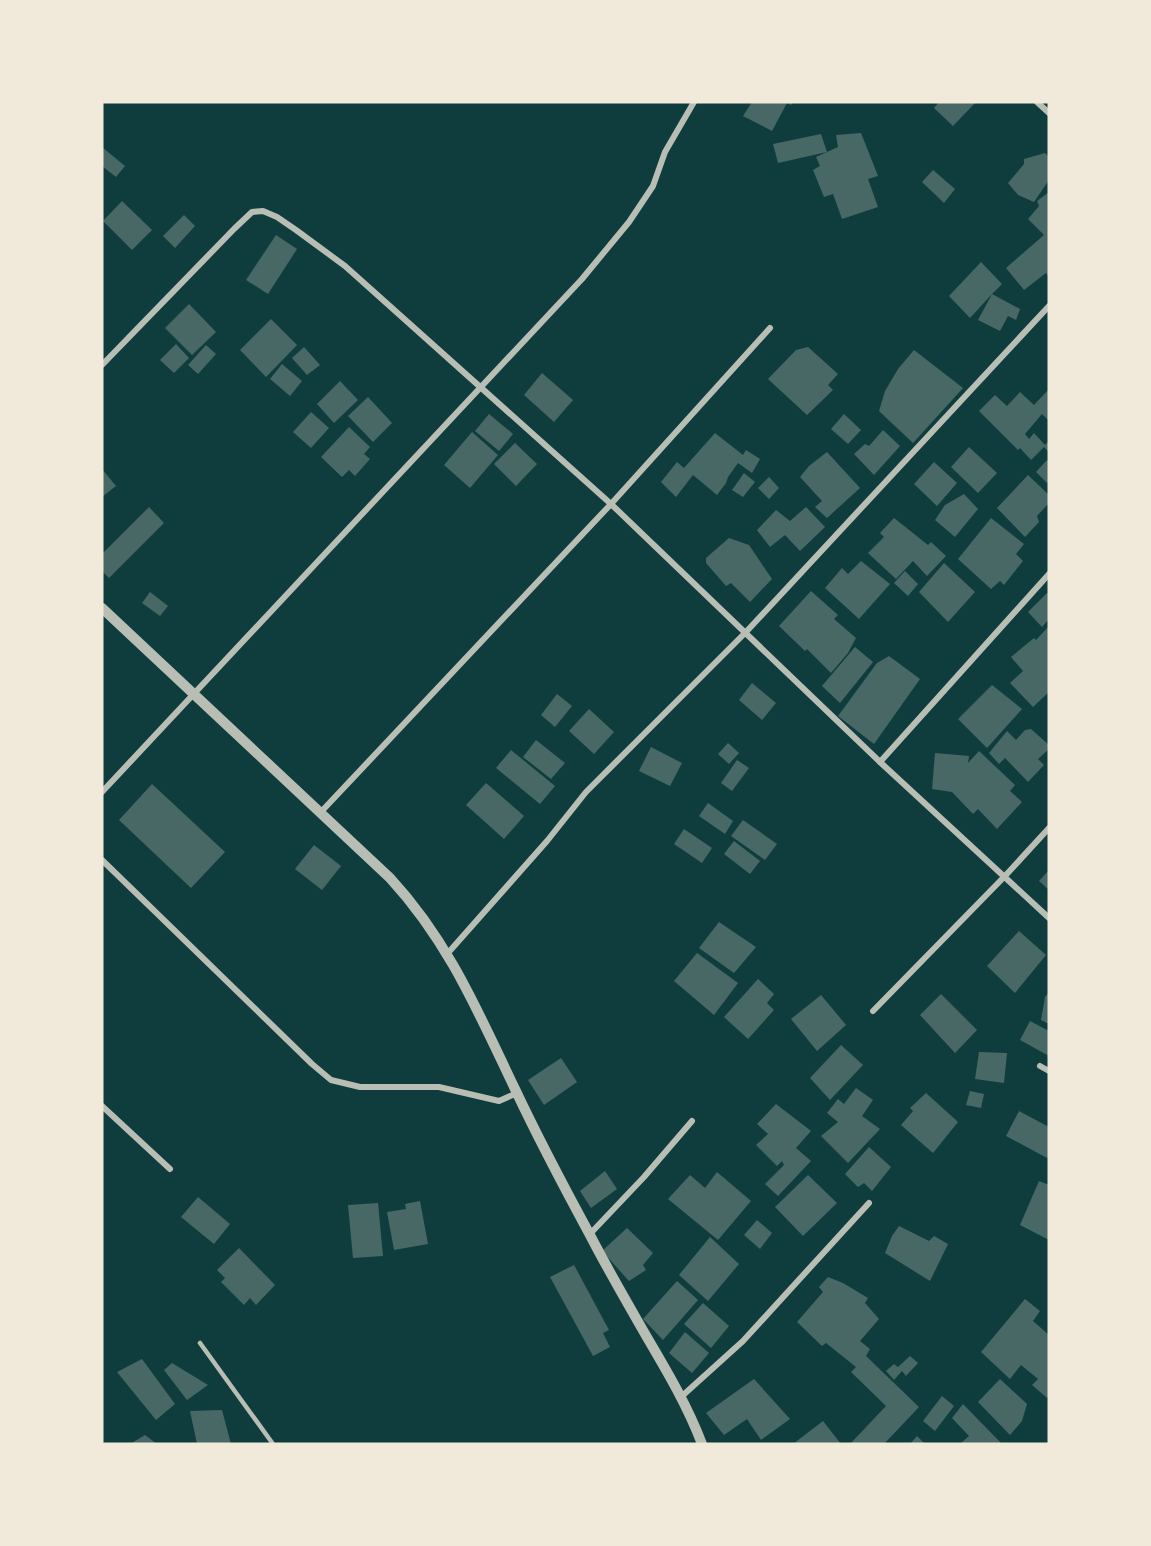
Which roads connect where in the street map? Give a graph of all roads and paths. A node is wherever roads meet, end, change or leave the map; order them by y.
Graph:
1 (694, 102) edge
2 (1037, 102) edge
3 (1049, 113) edge
4 (1049, 306) edge
5 (770, 328) dead end
6 (102, 365) edge
7 (480, 387) junction
8 (611, 504) junction
9 (1049, 574) edge
10 (102, 608) edge
11 (746, 632) junction
12 (193, 695) junction
13 (880, 762) junction
14 (102, 792) edge
15 (320, 813) junction
16 (1049, 828) edge
17 (102, 860) edge
18 (1005, 876) junction
19 (1049, 918) edge
20 (448, 953) junction
21 (873, 1011) dead end
22 (1040, 1066) dead end
23 (1049, 1071) edge
24 (517, 1093) junction
25 (102, 1106) edge
26 (692, 1121) dead end
27 (170, 1169) dead end
28 (869, 1203) dead end
29 (590, 1234) junction
30 (200, 1343) dead end
31 (681, 1396) junction
32 (273, 1444) edge
33 (702, 1444) edge

1 - 7 street
2 - 3 street
4 - 11 street
5 - 8 street
6 - 7 street
7 - 8 street
7 - 12 street
8 - 11 street
8 - 15 street
9 - 13 street
10 - 12 street
11 - 13 street
11 - 20 street
12 - 14 street
12 - 15 street
13 - 18 street
15 - 20 street
16 - 18 street
17 - 24 street
18 - 19 street
18 - 21 street
20 - 24 street
22 - 23 street
24 - 29 street
25 - 27 street
26 - 29 street
28 - 31 street
29 - 31 street
30 - 32 lane
31 - 33 street

